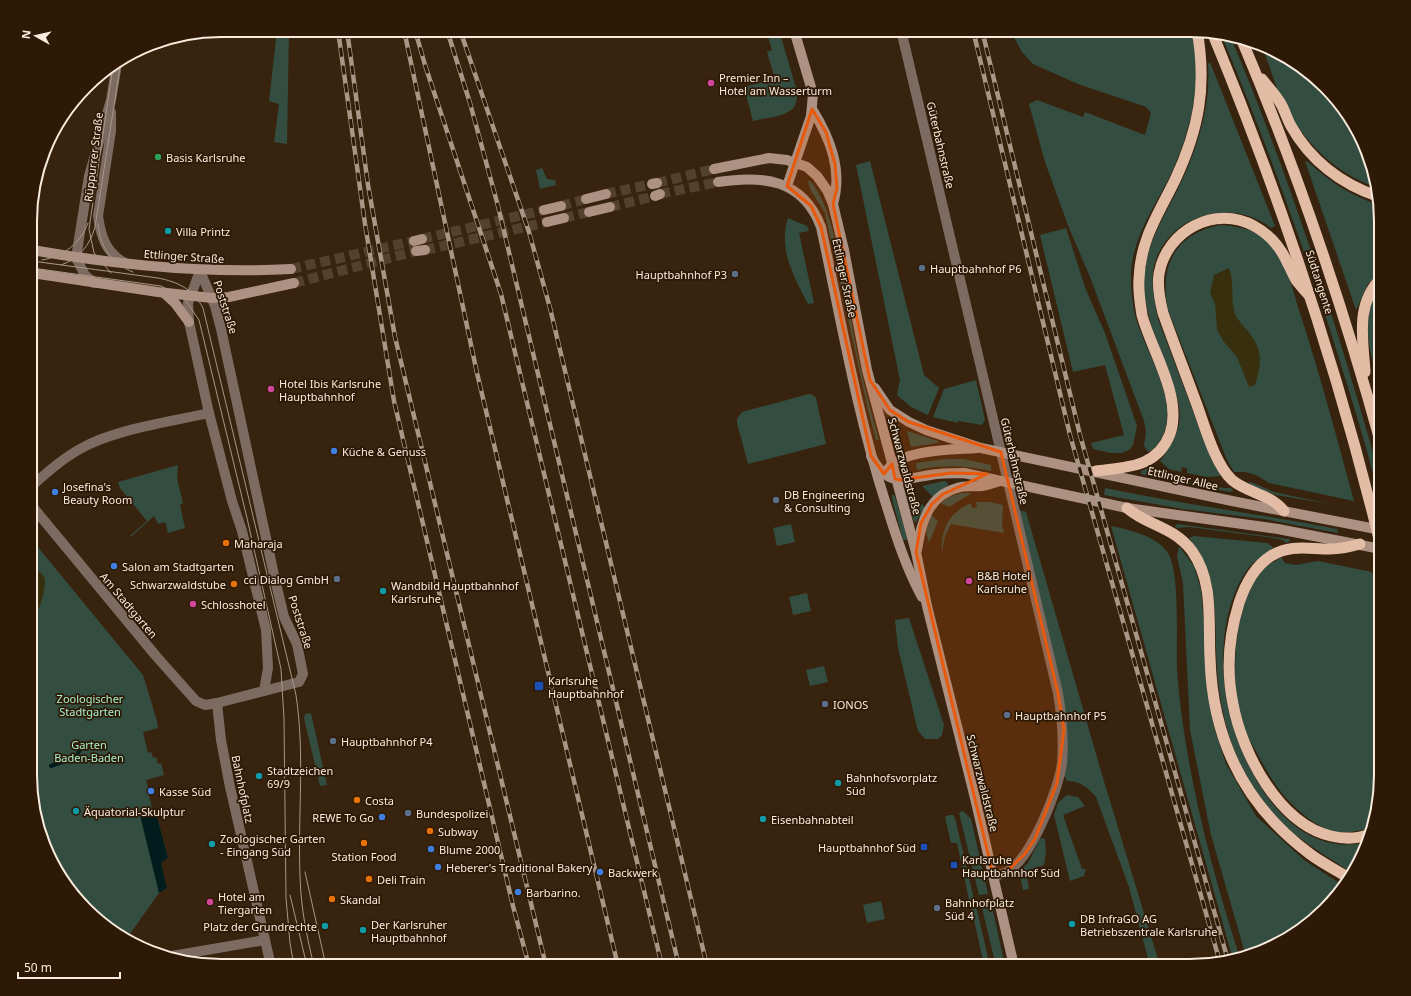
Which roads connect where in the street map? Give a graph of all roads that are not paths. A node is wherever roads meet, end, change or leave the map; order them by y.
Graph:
1 (796, 37) edge
2 (903, 37) edge
3 (1198, 37) edge
4 (1215, 39) edge
5 (1244, 45) edge
6 (1253, 67) junction
7 (116, 70) edge
8 (111, 100) junction
9 (812, 109) junction
10 (796, 163) junction
11 (714, 170) tunnel mouth
12 (718, 182) tunnel mouth
13 (788, 186) junction
14 (606, 194) tunnel mouth
15 (1371, 194) edge
16 (586, 199) tunnel mouth
17 (833, 204) junction
18 (562, 206) tunnel mouth
19 (610, 207) tunnel mouth
20 (544, 210) tunnel mouth
21 (589, 212) tunnel mouth
22 (564, 218) tunnel mouth
23 (547, 222) tunnel mouth
24 (37, 251) edge
25 (76, 258) junction
26 (125, 263) junction
27 (291, 269) tunnel mouth
28 (200, 270) junction
29 (37, 274) edge
30 (94, 283) junction
31 (294, 283) tunnel mouth
32 (1374, 288) edge
33 (164, 293) junction
34 (191, 296) junction
35 (212, 298) junction
36 (1312, 299) junction
37 (189, 322) junction
38 (870, 380) junction
39 (1366, 390) junction
40 (209, 413) junction
41 (1374, 419) edge
42 (985, 449) junction
43 (872, 456) junction
44 (892, 464) junction
45 (1096, 471) junction
46 (884, 474) junction
47 (895, 479) junction
48 (37, 482) edge
49 (997, 482) junction
50 (882, 491) junction
51 (1127, 508) junction
52 (1284, 511) junction
53 (37, 512) edge
54 (1374, 519) edge
55 (1374, 528) edge
56 (1341, 544) junction
57 (1360, 544) joint
58 (1374, 547) edge
59 (916, 552) junction
60 (927, 606) junction
61 (264, 691) junction
62 (217, 703) junction
63 (1363, 836) edge
64 (1344, 875) edge
65 (993, 876) junction
66 (265, 940) junction
67 (181, 954) edge
68 (269, 959) edge
69 (1012, 959) edge

1 - 9 main road
2 - 65 street, Güterbahnstraße
3 - 45 highway
4 - 36 highway, Südtangente
5 - 6 highway, Südtangente
6 - 15 highway
6 - 39 highway, Südtangente
7 - 8 street, Rüppurrer Straße
8 - 25 street, Rüppurrer Straße
8 - 26 street, Rüppurrer Straße
9 - 10 main road
9 - 17 main road
10 - 11 main road, Ettlinger Straße
10 - 13 main road
10 - 17 main road, Ettlinger Straße
12 - 13 main road, Ettlinger Straße
13 - 43 main road, Ettlinger Straße
14 - 16 main road
17 - 38 main road, Ettlinger Straße
18 - 20 main road
19 - 21 main road
22 - 23 main road
24 - 25 main road, Ettlinger Straße
25 - 26 main road, Ettlinger Straße
25 - 30 street
26 - 28 main road, Ettlinger Straße
27 - 28 main road, Ettlinger Straße
28 - 34 street, Poststraße
28 - 35 street, Poststraße
29 - 30 main road
30 - 33 main road
31 - 35 main road
32 - 39 highway
33 - 34 main road
33 - 37 main road
34 - 35 main road
34 - 37 street, Poststraße
35 - 61 street, Poststraße
36 - 52 highway
36 - 54 highway, Südtangente
37 - 40 street, Poststraße
38 - 42 main road
38 - 44 main road, Schwarzwaldstraße
39 - 41 highway, Südtangente
40 - 48 street
40 - 61 street, Poststraße
42 - 44 main road
42 - 45 main road, Ettlinger Allee
43 - 46 main road
43 - 50 main road, Schwarzwaldstraße
44 - 46 main road
44 - 47 main road, Schwarzwaldstraße
45 - 52 main road, Ettlinger Allee
46 - 47 main road
46 - 50 main road
47 - 49 main road
47 - 59 main road, Schwarzwaldstraße
49 - 51 main road
49 - 59 main road
50 - 60 main road, Schwarzwaldstraße
51 - 56 main road
51 - 64 highway
52 - 55 main road, Ettlinger Allee
53 - 62 street, Am Stadtgarten
56 - 57 highway
56 - 63 highway
57 - 58 main road
59 - 60 main road, Schwarzwaldstraße
60 - 65 main road, Schwarzwaldstraße
61 - 62 street
62 - 66 street, Bahnhofplatz
65 - 69 main road, Schwarzwaldstraße
66 - 67 street
66 - 68 street, Bahnhofplatz

